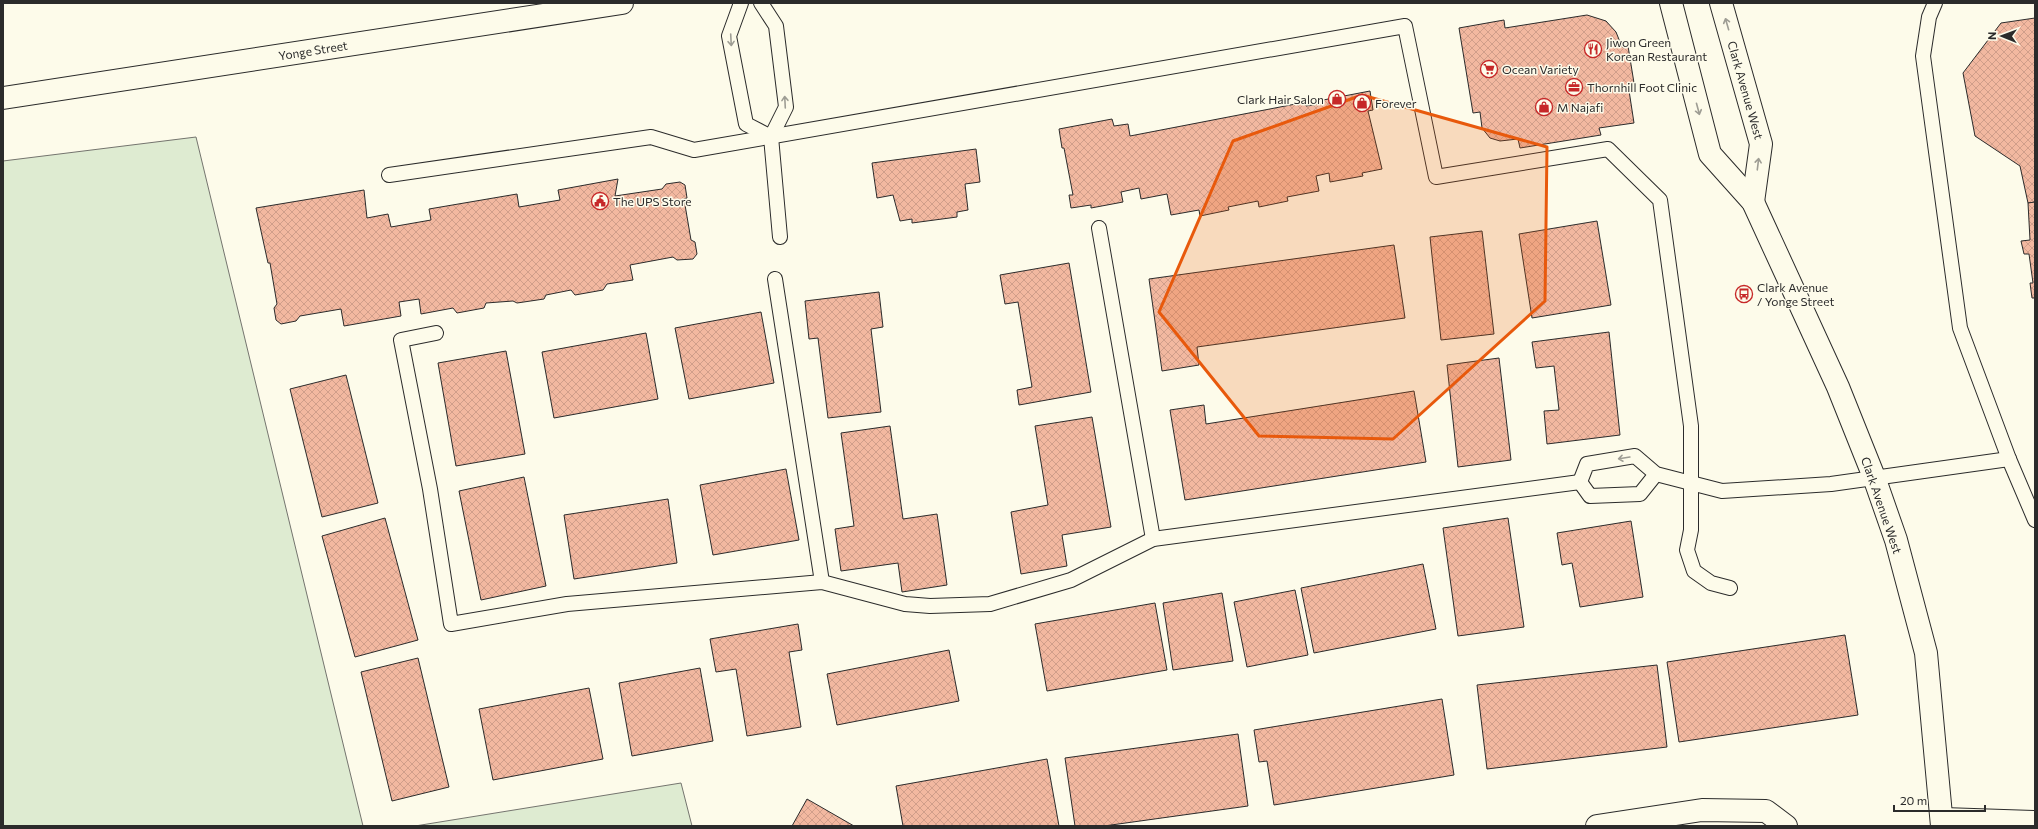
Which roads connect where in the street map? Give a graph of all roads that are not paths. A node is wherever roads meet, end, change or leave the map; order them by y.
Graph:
1 (622, 3) edge
2 (741, 3) edge
3 (761, 3) edge
4 (1671, 3) edge
5 (1721, 3) edge
6 (1936, 3) edge
7 (3, 98) edge
8 (771, 137) junction
9 (389, 175) dead end
10 (1753, 202) junction
11 (1099, 228) dead end
12 (780, 237) dead end
13 (775, 279) dead end
14 (436, 333) dead end
15 (2009, 459) junction
16 (1656, 474) junction
17 (1874, 477) junction
18 (1580, 482) junction
19 (1691, 484) junction
20 (2035, 520) edge
21 (1153, 539) junction
22 (822, 582) junction
23 (1730, 588) dead end
24 (2035, 822) edge
25 (1943, 823) edge
26 (1597, 826) edge
27 (1786, 826) edge

1 - 7 street, Yonge Street
2 -> 8 lane
8 -> 3 lane
4 -> 10 street, Clark Avenue West
10 -> 5 street, Clark Avenue West
6 - 15 lane
8 - 9 lane
8 - 12 lane
8 - 19 lane
10 - 17 street, Clark Avenue West
11 - 21 lane
13 - 22 lane
14 - 22 lane
15 - 17 lane
15 - 20 lane
16 - 18 lane
16 -> 18 lane
16 - 19 lane
17 - 19 lane
17 - 25 street, Clark Avenue West
18 - 21 lane
19 - 23 lane
21 - 22 lane
24 - 25 street
26 - 27 street

